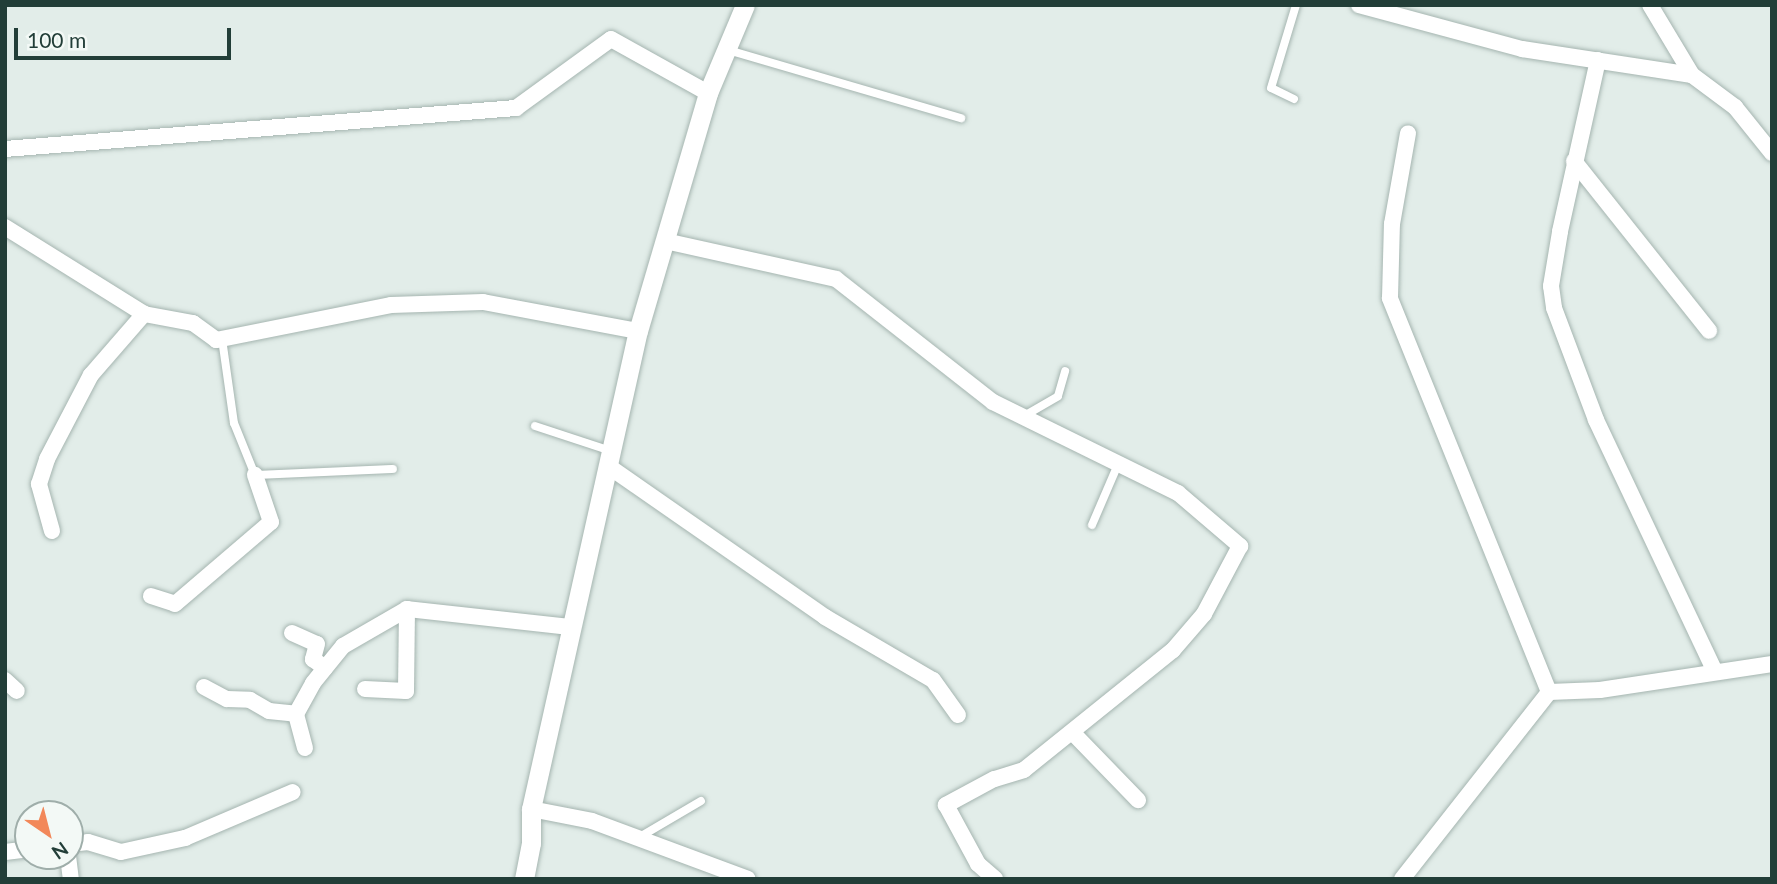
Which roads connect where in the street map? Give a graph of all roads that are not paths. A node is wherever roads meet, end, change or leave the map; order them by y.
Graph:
1 (745, 5) edge
2 (1296, 5) edge
3 (1359, 5) edge
4 (1650, 5) edge
5 (726, 50) junction
6 (1598, 60) junction
7 (1692, 75) junction
8 (708, 93) junction
9 (1294, 99) dead end
10 (961, 118) dead end
11 (1408, 133) dead end
12 (5, 149) edge
13 (1772, 153) edge
14 (1574, 161) junction
15 (5, 227) edge
16 (665, 241) junction
17 (144, 314) junction
18 (638, 331) junction
19 (1709, 331) dead end
20 (222, 339) junction
21 (1065, 371) dead end
22 (1024, 416) junction
23 (535, 426) dead end
24 (609, 458) junction
25 (1119, 462) junction
26 (393, 469) dead end
27 (255, 475) junction
28 (1092, 525) dead end
29 (52, 531) dead end
30 (151, 596) dead end
31 (407, 609) junction
32 (571, 627) junction
33 (292, 633) dead end
34 (1772, 664) edge
35 (325, 668) junction
36 (1714, 670) junction
37 (204, 687) dead end
38 (365, 689) dead end
39 (1549, 692) junction
40 (296, 714) junction
41 (958, 715) dead end
42 (1072, 732) junction
43 (304, 748) dead end
44 (293, 792) dead end
45 (1138, 800) dead end
46 (701, 801) dead end
47 (531, 809) junction
48 (638, 838) junction
49 (84, 842) edge
50 (524, 879) edge
51 (748, 879) edge
52 (995, 879) edge
53 (1402, 879) edge

1 - 5 street
2 - 9 lane
3 - 6 street
4 - 7 street
5 - 8 street
5 - 10 lane
6 - 7 street
6 - 14 street
7 - 13 street
8 - 12 street
8 - 16 street
11 - 39 street
14 - 19 street
14 - 36 street
15 - 17 street
16 - 18 street
16 - 22 street
17 - 20 street
17 - 29 street
18 - 20 street
18 - 24 street
20 - 27 lane
21 - 22 lane
22 - 25 street
23 - 24 lane
24 - 32 street
24 - 41 street
25 - 28 lane
25 - 42 street
26 - 27 lane
27 - 30 street
31 - 32 street
31 - 35 street
31 - 38 street
32 - 47 street
33 - 35 street
34 - 36 street
35 - 40 street
36 - 39 street
37 - 40 street
39 - 53 street
40 - 43 street
42 - 45 street
42 - 52 street
44 - 49 street
46 - 48 lane
47 - 48 street
47 - 50 street
48 - 51 street

